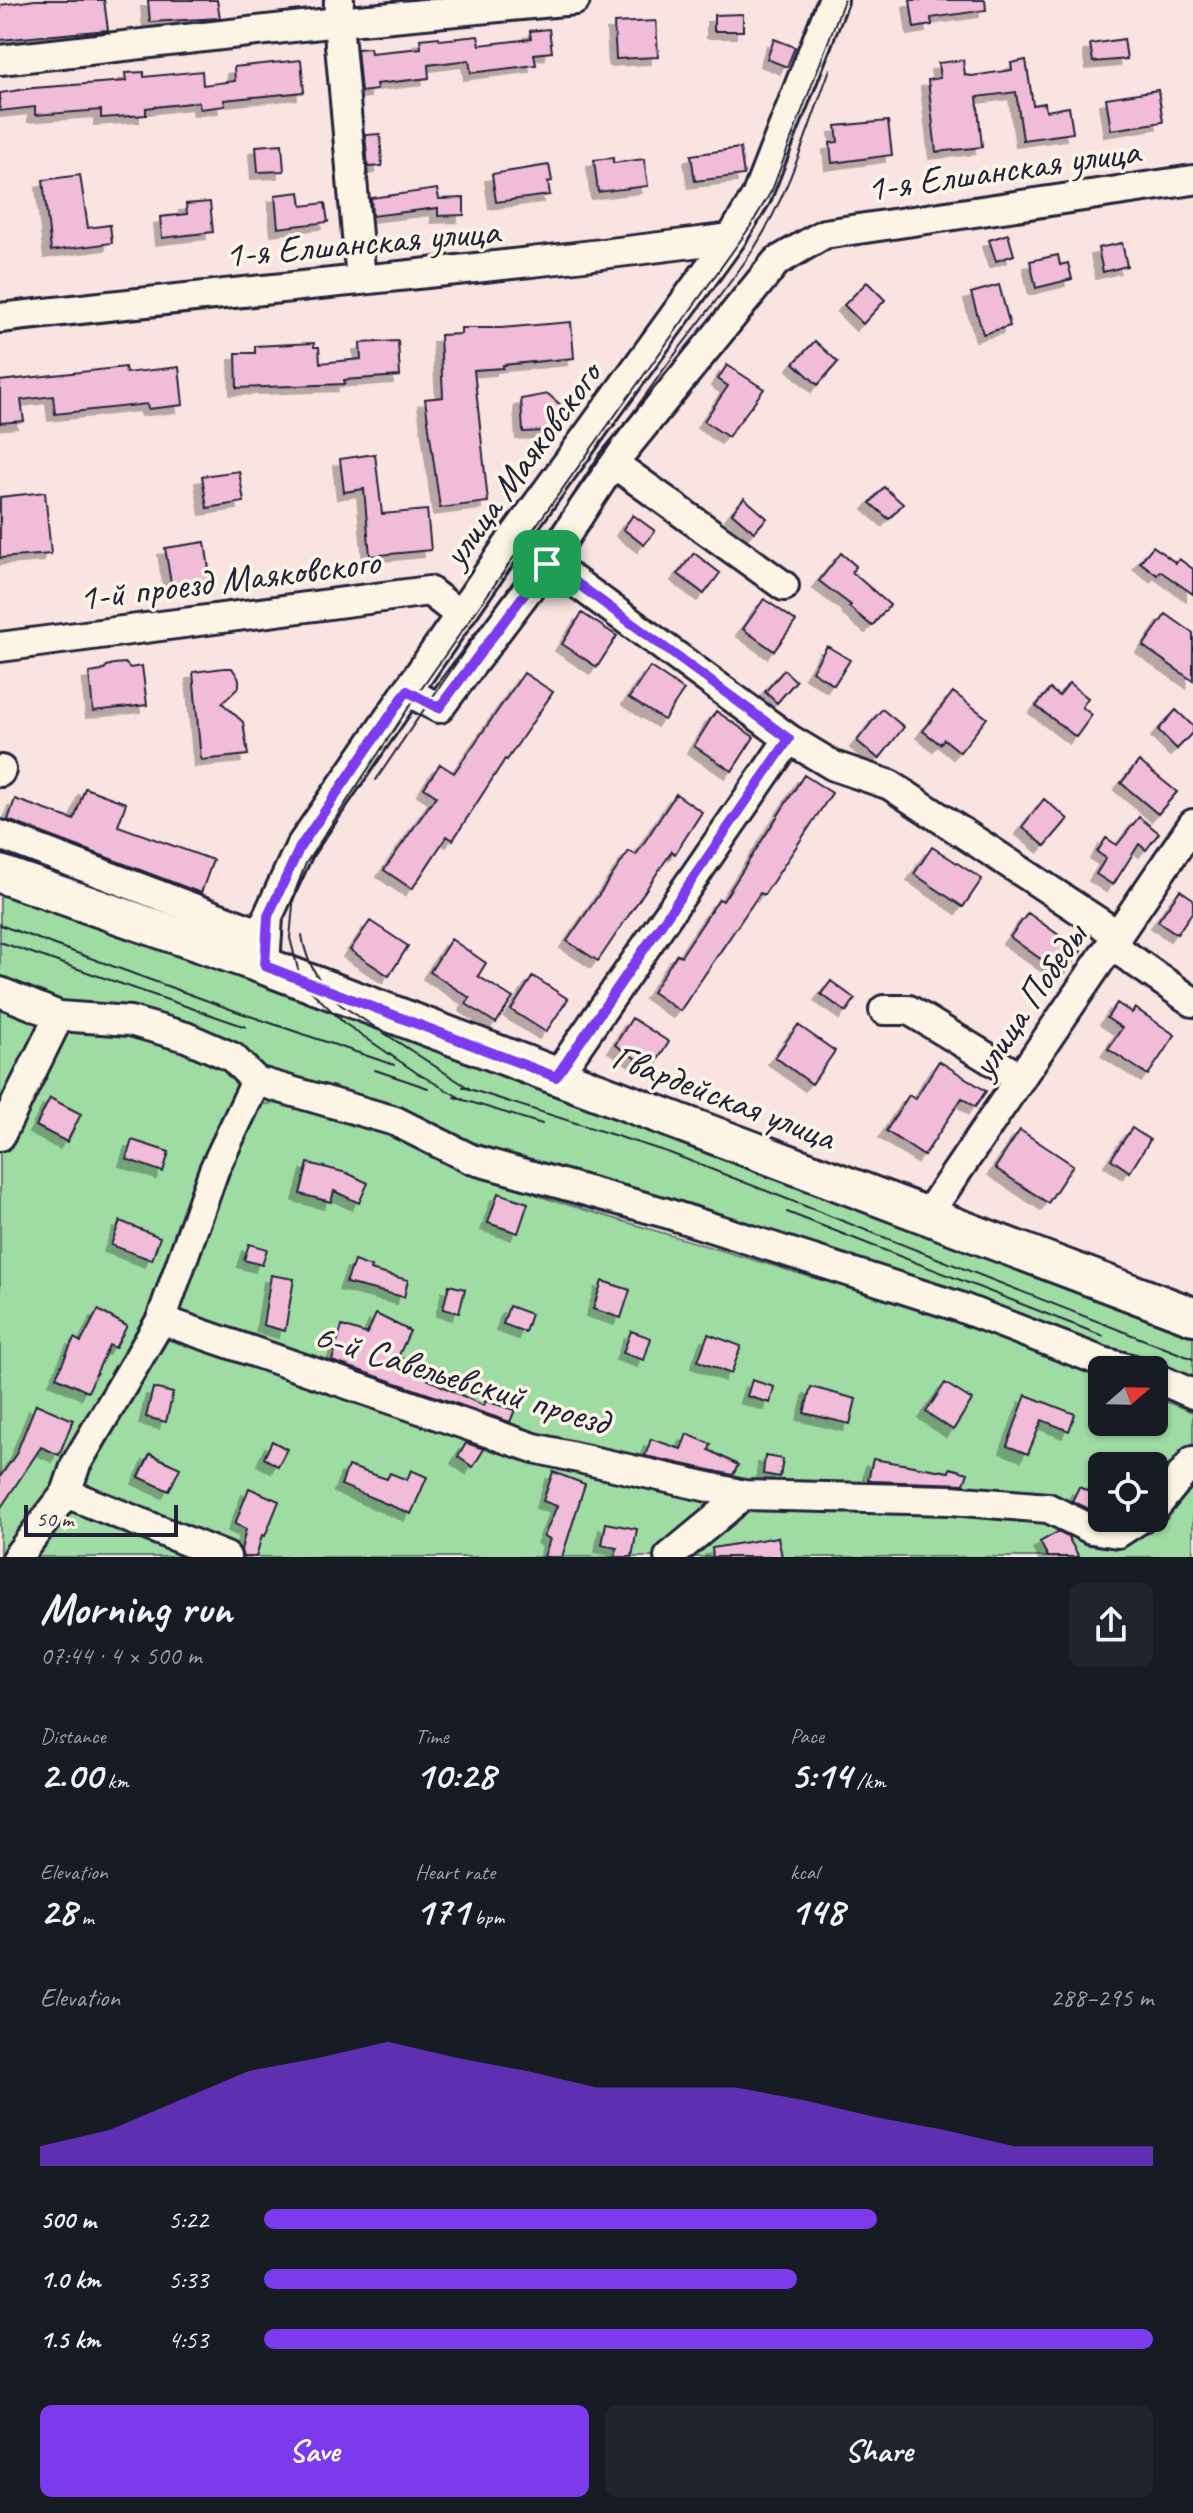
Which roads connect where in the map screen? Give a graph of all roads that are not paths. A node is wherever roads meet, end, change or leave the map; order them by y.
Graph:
1 (575, 0) edge
2 (833, 0) edge
3 (339, 11) edge
4 (0, 60) edge
5 (1193, 180) edge
6 (731, 238) junction
7 (361, 280) junction
8 (0, 318) edge
9 (613, 463) junction
10 (547, 564) junction
11 (784, 586) dead end
12 (460, 615) junction
13 (0, 647) edge
14 (407, 691) junction
15 (789, 739) junction
16 (1193, 824) edge
17 (0, 835) edge
18 (0, 874) edge
19 (1114, 940) junction
20 (266, 951) junction
21 (0, 992) edge
22 (1193, 1002) edge
23 (884, 1010) dead end
24 (59, 1016) junction
25 (556, 1077) junction
26 (1021, 1078) junction
27 (256, 1081) junction
28 (0, 1136) edge
29 (926, 1217) junction
30 (1193, 1316) edge
31 (161, 1320) junction
32 (1088, 1356) edge
33 (1168, 1383) edge
34 (1193, 1394) edge
35 (1193, 1461) edge
36 (1168, 1492) edge
37 (66, 1493) junction
38 (744, 1495) junction
39 (1088, 1528) edge
40 (11, 1555) edge
41 (226, 1557) edge
42 (669, 1557) edge

1 - 3 street
2 - 6 street, улица Маяковского
3 - 4 street
3 - 7 street
5 - 9 street, 1-я Елшанская улица
6 - 7 street, 1-я Елшанская улица
6 - 12 street, улица Маяковского
7 - 8 street, 1-я Елшанская улица
9 - 10 street
9 - 11 street
10 - 14 street
10 - 15 street
12 - 13 street, 1-й проезд Маяковского
12 - 14 street, улица Маяковского
14 - 20 street, улица Маяковского
15 - 19 street
15 - 25 street
16 - 19 street, улица Победы
17 - 20 street
18 - 20 main road, Гвардейская улица
19 - 22 street
19 - 26 street, улица Победы
20 - 25 main road, Гвардейская улица
21 - 24 street
23 - 26 street
24 - 27 street
24 - 28 street
25 - 29 main road, Гвардейская улица
26 - 29 street, улица Победы
27 - 31 street
27 - 32 street
29 - 30 main road, Гвардейская улица
31 - 37 street
31 - 38 street, 6-й Савельевский проезд
33 - 34 street
35 - 36 street
37 - 40 street
37 - 41 street
38 - 39 street, 6-й Савельевский проезд
38 - 42 street

